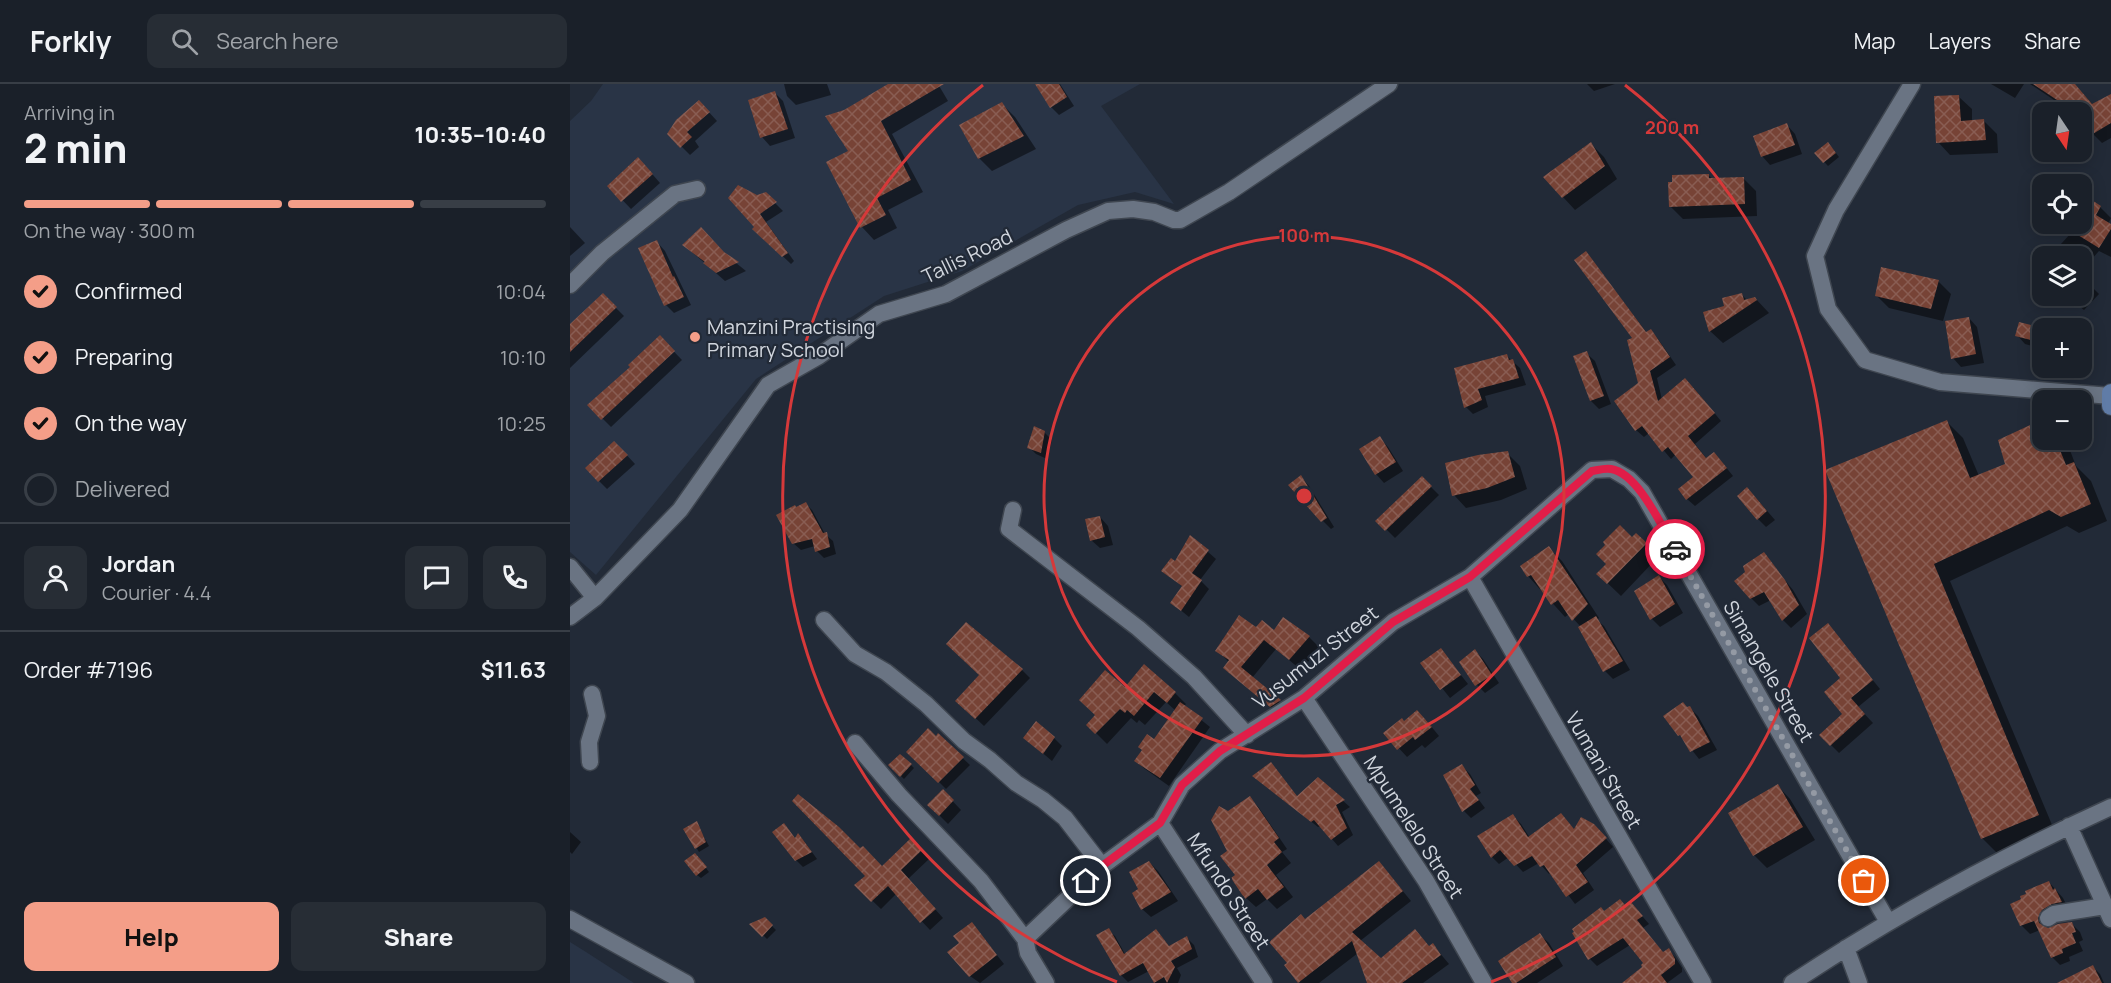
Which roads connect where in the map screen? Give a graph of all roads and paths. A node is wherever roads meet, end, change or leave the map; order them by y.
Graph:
1 (1389, 84) edge
2 (1912, 84) edge
3 (697, 189) dead end
4 (570, 285) edge
5 (2111, 394) edge
6 (2111, 406) edge
7 (1592, 471) joint
8 (1013, 510) dead end
9 (570, 567) edge
10 (1470, 577) junction
11 (595, 598) junction
12 (570, 616) edge
13 (824, 620) dead end
14 (592, 694) dead end
15 (1304, 698) junction
16 (1247, 735) junction
17 (855, 743) dead end
18 (590, 762) dead end
19 (2111, 807) edge
20 (1160, 823) junction
21 (2069, 826) junction
22 (1102, 866) junction
23 (2108, 913) edge
24 (2048, 918) dead end
25 (570, 919) edge
26 (1887, 922) junction
27 (1025, 939) junction
28 (1846, 948) junction
29 (686, 983) edge
30 (1046, 983) edge
31 (1264, 983) edge
32 (1484, 983) edge
33 (1702, 983) edge
34 (1792, 983) edge
35 (1859, 983) edge

1 - 11 street, Tallis Road
2 - 5 street
3 - 4 street
5 - 6 main road
7 - 10 street, Vusumuzi Street
7 - 26 street, Simangele Street
8 - 16 street
9 - 11 street
10 - 15 street, Vusumuzi Street
10 - 33 street, Vumani Street
11 - 12 street, Tallis Road
13 - 22 street
14 - 18 street
15 - 16 street, Vusumuzi Street
15 - 32 street, Mpumelelo Street
16 - 20 street, Vusumuzi Street
17 - 27 street
19 - 21 street
20 - 22 street, Vusumuzi Street
20 - 31 street, Mfundo Street
21 - 23 street
21 - 26 street
22 - 27 street, Vusumuzi Street
23 - 24 street
25 - 29 street
26 - 28 street
27 - 30 street
28 - 34 street
28 - 35 street

